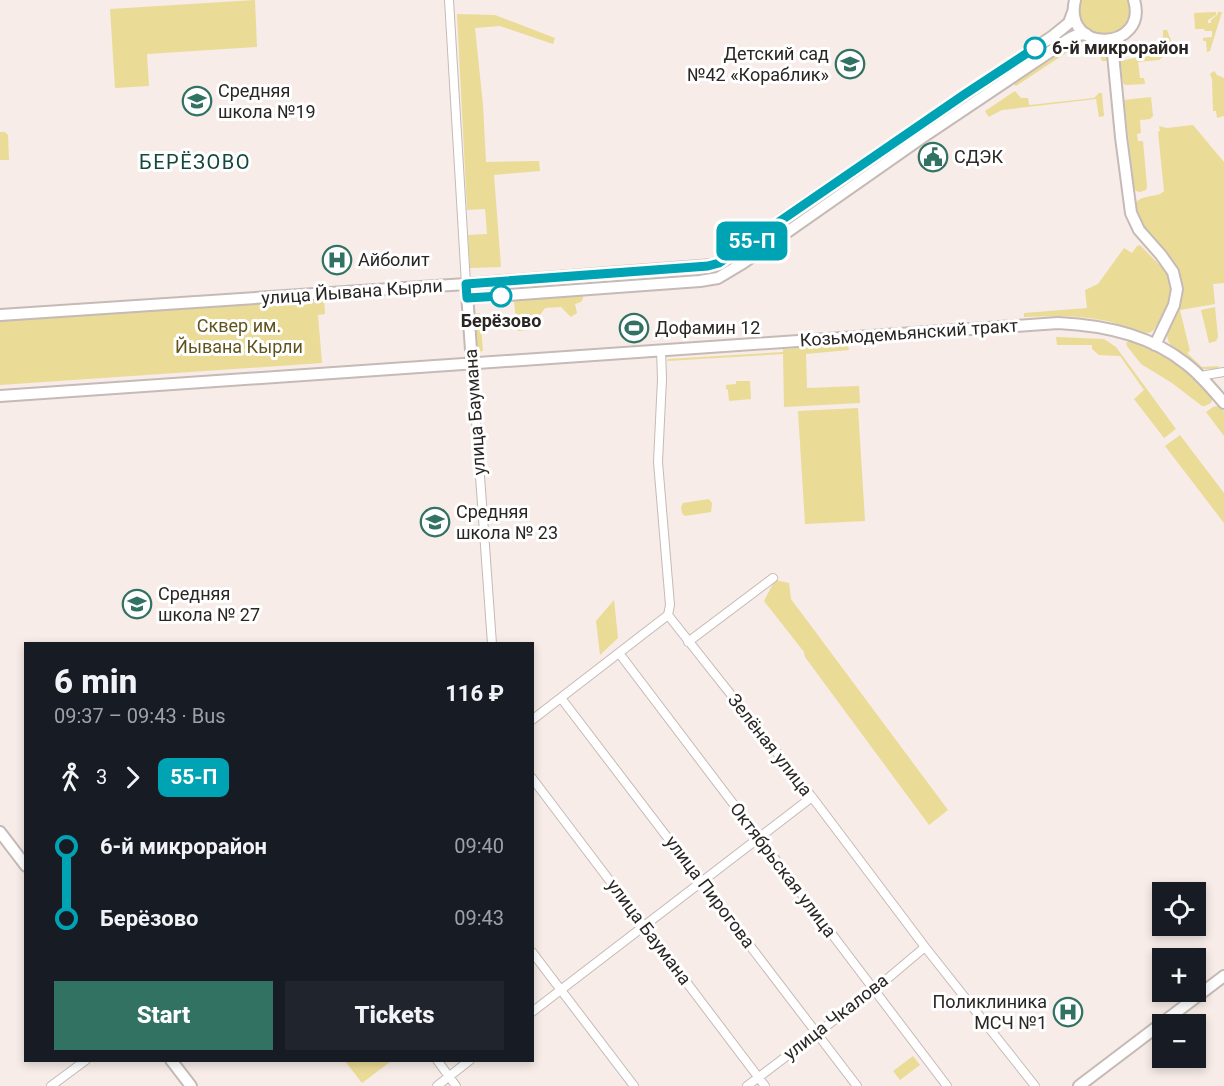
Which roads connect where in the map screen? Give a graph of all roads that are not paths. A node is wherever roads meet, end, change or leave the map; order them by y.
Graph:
1 (449, 0) edge
2 (1135, 2) edge
3 (1074, 6) edge
4 (1086, 34) junction
5 (1119, 38) junction
6 (1097, 40) junction
7 (1113, 54) junction
8 (869, 160) junction
9 (876, 170) junction
10 (840, 180) junction
11 (847, 190) junction
12 (735, 252) junction
13 (743, 263) junction
14 (579, 276) junction
15 (466, 284) junction
16 (580, 289) junction
17 (467, 298) junction
18 (0, 315) edge
19 (1155, 345) junction
20 (661, 350) junction
21 (472, 364) junction
22 (1224, 372) edge
23 (1200, 376) junction
24 (0, 396) edge
25 (1224, 403) edge
26 (773, 578) dead end
27 (668, 615) junction
28 (492, 642) edge
29 (688, 642) junction
30 (619, 653) junction
31 (561, 698) junction
32 (534, 718) edge
33 (534, 781) edge
34 (812, 797) junction
35 (0, 832) edge
36 (759, 838) junction
37 (24, 863) edge
38 (702, 882) junction
39 (644, 926) junction
40 (925, 947) junction
41 (534, 955) edge
42 (1224, 976) edge
43 (561, 990) junction
44 (874, 990) junction
45 (534, 1009) edge
46 (817, 1032) junction
47 (83, 1062) edge
48 (173, 1062) edge
49 (438, 1062) edge
50 (468, 1062) edge
51 (449, 1077) junction
52 (758, 1077) junction
53 (51, 1086) edge
54 (191, 1086) edge
55 (436, 1086) edge
56 (456, 1086) edge
57 (634, 1086) edge
58 (747, 1086) edge
59 (765, 1086) edge
60 (857, 1086) edge
61 (947, 1086) edge
62 (1035, 1086) edge
63 (1079, 1086) edge

1 - 15 street, улица Баумана
2 - 5 main road
3 - 4 main road
3 - 8 main road, улица Йывана Кырли
4 - 6 main road
4 - 9 main road, улица Йывана Кырли
5 - 6 main road
5 - 7 main road
6 - 7 main road
7 - 19 main road
8 - 9 main road
8 - 10 main road, улица Йывана Кырли
9 - 11 main road, улица Йывана Кырли
10 - 11 main road
10 - 12 main road, улица Йывана Кырли
11 - 13 main road, улица Йывана Кырли
12 - 13 main road
12 - 14 main road, улица Йывана Кырли
13 - 16 main road, улица Йывана Кырли
14 - 15 main road, улица Йывана Кырли
14 - 16 main road
15 - 17 main road, улица Баумана
15 - 18 main road, улица Йывана Кырли
16 - 17 main road, улица Йывана Кырли
17 - 21 main road, улица Баумана
19 - 20 main road, Козьмодемьянский тракт
19 - 23 main road, Козьмодемьянский тракт
20 - 21 main road
20 - 27 street
21 - 24 main road
21 - 28 street, улица Баумана
22 - 23 street
23 - 25 main road, Козьмодемьянский тракт
26 - 29 street
27 - 29 street, Зелёная улица
27 - 30 street
29 - 34 street, Зелёная улица
30 - 31 street
30 - 36 street, Октябрьская улица
31 - 32 street
31 - 38 street, улица Пирогова
33 - 39 street, улица Баумана
34 - 36 street
34 - 40 street, Зелёная улица
35 - 37 main road
36 - 38 street
36 - 44 street, Октябрьская улица
38 - 39 street
38 - 46 street, улица Пирогова
39 - 43 street
39 - 52 street, улица Баумана
40 - 44 street, улица Чкалова
40 - 62 street, Зелёная улица
41 - 43 street
42 - 63 main road
43 - 45 street
43 - 57 street
44 - 46 street, улица Чкалова
44 - 61 street, Октябрьская улица
46 - 52 street, улица Чкалова
46 - 60 street, улица Пирогова
47 - 53 street
48 - 54 main road
49 - 51 street
50 - 51 street
51 - 55 street
51 - 56 street
52 - 58 street, улица Чкалова
52 - 59 street, улица Баумана

